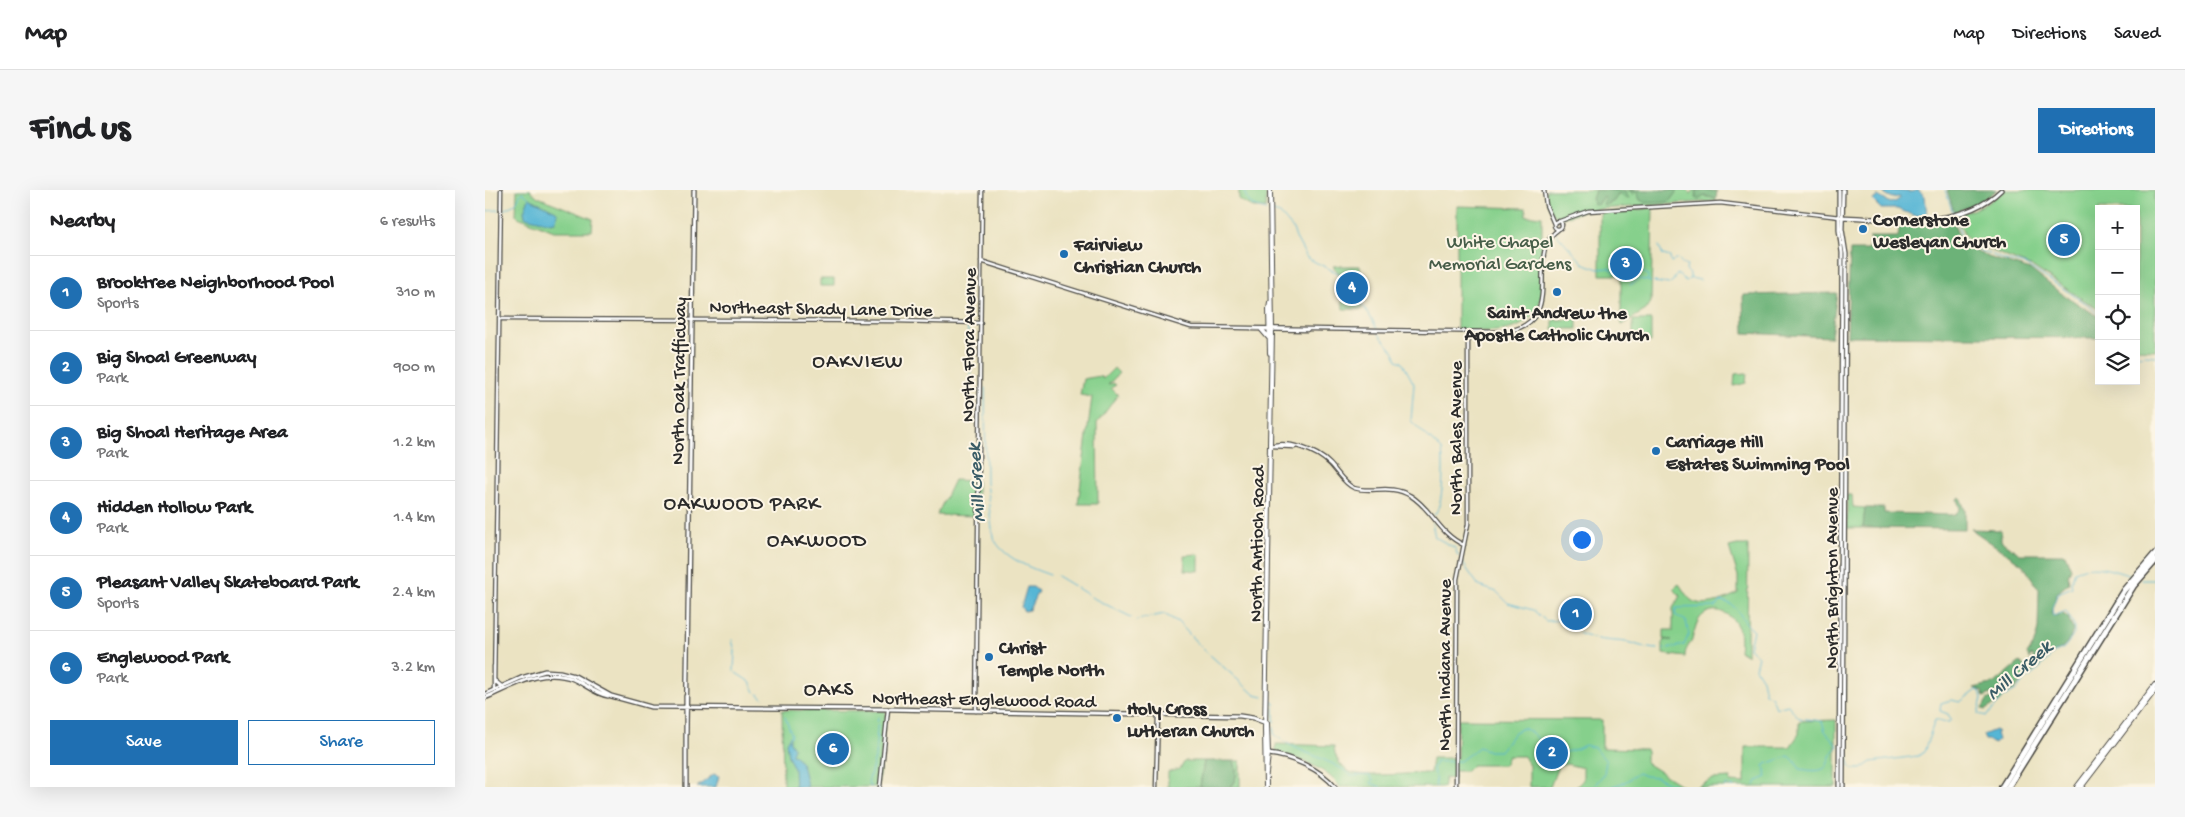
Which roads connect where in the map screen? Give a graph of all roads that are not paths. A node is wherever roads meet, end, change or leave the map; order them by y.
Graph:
1 (501, 190) edge
2 (694, 190) edge
3 (982, 190) edge
4 (1270, 190) edge
5 (1544, 190) edge
6 (1841, 190) edge
7 (2001, 190) edge
8 (1551, 215) junction
9 (1571, 217) junction
10 (1841, 217) junction
11 (1559, 221) junction
12 (1554, 225) junction
13 (1563, 226) junction
14 (1559, 229) junction
15 (1552, 234) junction
16 (981, 261) junction
17 (1271, 302) junction
18 (499, 318) junction
19 (691, 320) junction
20 (981, 323) junction
21 (1268, 329) junction
22 (1468, 332) junction
23 (1271, 355) junction
24 (1270, 446) junction
25 (1465, 545) junction
26 (2155, 554) edge
27 (2155, 561) edge
28 (2149, 563) junction
29 (494, 666) junction
30 (495, 681) junction
31 (587, 684) junction
32 (2155, 685) edge
33 (502, 687) junction
34 (494, 690) junction
35 (2155, 690) edge
36 (485, 696) edge
37 (687, 706) junction
38 (888, 709) junction
39 (976, 711) junction
40 (1158, 715) junction
41 (1260, 720) junction
42 (2129, 721) junction
43 (1266, 723) junction
44 (1265, 729) junction
45 (1267, 754) junction
46 (686, 787) edge
47 (880, 787) edge
48 (1155, 787) edge
49 (1266, 787) edge
50 (1335, 787) edge
51 (1456, 787) edge
52 (1841, 787) edge
53 (2003, 787) edge
54 (2008, 787) edge
55 (2077, 787) edge
56 (2081, 787) edge

1 - 18 street
2 - 19 main road, North Oak Trafficway
3 - 16 street, North Flora Avenue
4 - 17 main road
5 - 8 street
6 - 10 main road, North Brighton Avenue
7 - 10 main road
8 - 11 street
8 - 12 street
9 - 10 street
9 - 11 street
9 - 13 street
10 - 52 main road, North Brighton Avenue
11 - 12 street
11 - 13 street
12 - 14 street
12 - 15 street
13 - 14 street
14 - 15 street
15 - 22 street
16 - 20 street, North Flora Avenue
16 - 21 street
17 - 21 main road
17 - 21 main road
18 - 19 street, Northeast Shady Lane Drive
18 - 29 street
19 - 20 street, Northeast Shady Lane Drive
19 - 37 main road, North Oak Trafficway
20 - 39 street, North Flora Avenue
21 - 22 street
21 - 23 main road
21 - 23 main road
22 - 25 street, North Bales Avenue
23 - 24 main road, North Antioch Road
24 - 25 street
24 - 43 main road, North Antioch Road
25 - 51 street, North Indiana Avenue
26 - 28 highway
27 - 28 highway
28 - 53 highway
28 - 54 highway
29 - 30 street
29 - 34 street
30 - 33 main road
30 - 34 street
31 - 33 main road
31 - 36 main road
31 - 37 main road, Northeast Englewood Road
32 - 42 main road
33 - 34 main road
34 - 36 main road
35 - 42 main road
37 - 38 main road, Northeast Englewood Road
37 - 46 main road, North Oak Trafficway
38 - 39 main road, Northeast Englewood Road
38 - 47 street
39 - 40 main road, Northeast Englewood Road
40 - 41 main road, Northeast Englewood Road
40 - 48 street
41 - 43 main road, Northeast Englewood Road
41 - 44 main road
42 - 55 main road
42 - 56 main road
43 - 44 main road, North Antioch Road
43 - 45 main road, North Antioch Road
44 - 45 main road, North Antioch Road
45 - 49 main road, North Antioch Road
45 - 50 main road

